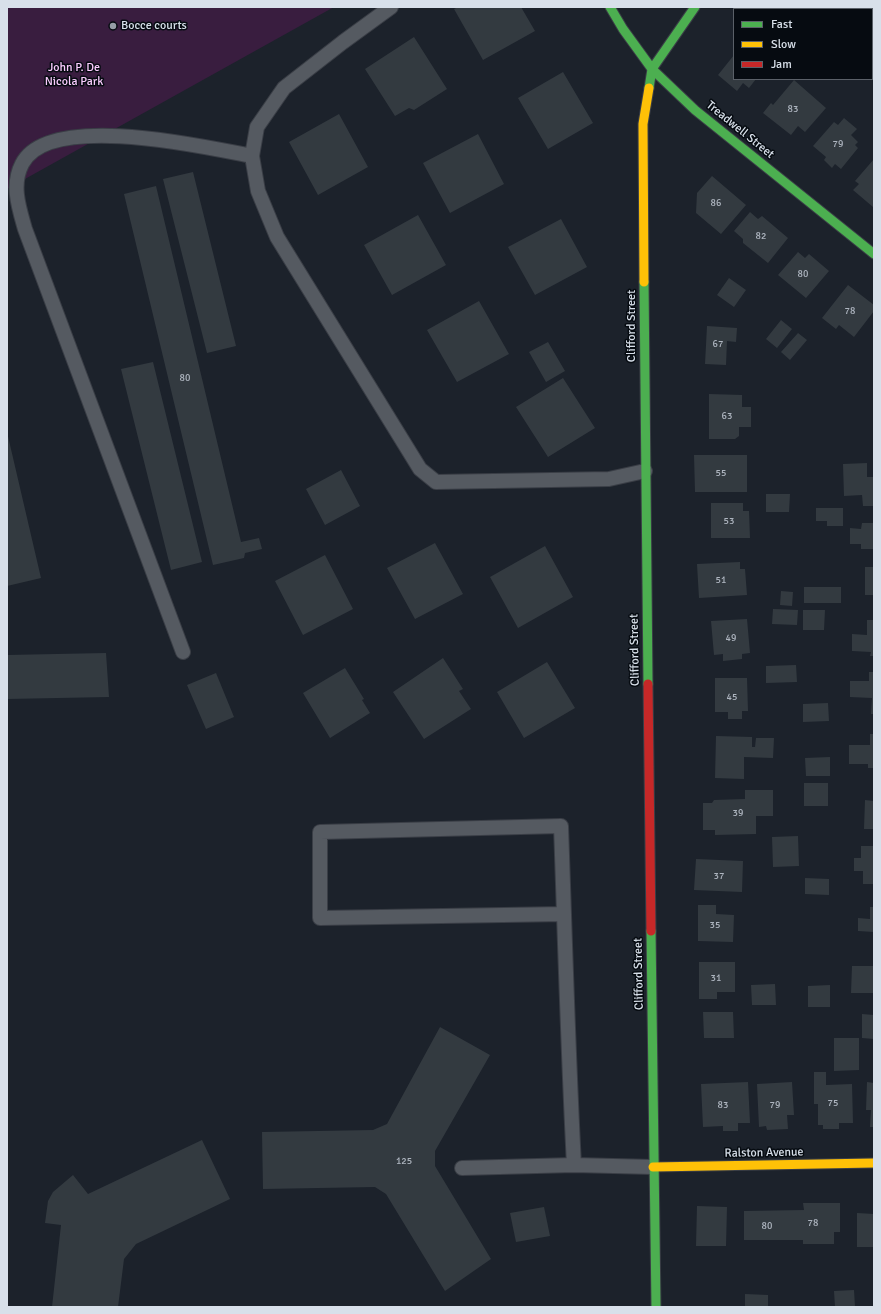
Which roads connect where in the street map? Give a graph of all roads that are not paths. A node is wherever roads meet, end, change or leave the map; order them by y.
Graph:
1 (391, 7) edge
2 (610, 7) edge
3 (695, 7) edge
4 (652, 69) junction
5 (252, 156) junction
6 (874, 254) edge
7 (645, 471) junction
8 (183, 652) dead end
9 (564, 914) junction
10 (874, 1163) edge
11 (574, 1165) junction
12 (654, 1167) junction
13 (462, 1168) dead end
14 (656, 1307) edge

1 - 5 lane
2 - 4 street, Treadwell Street
3 - 4 street, Clifford Street
4 - 6 street, Treadwell Street
4 - 7 street, Clifford Street
5 - 7 lane
5 - 8 lane
7 - 12 street, Clifford Street
9 - 9 lane
9 - 11 lane
10 - 12 street, Ralston Avenue
11 - 12 lane
11 - 13 lane
12 - 14 street, Clifford Street

